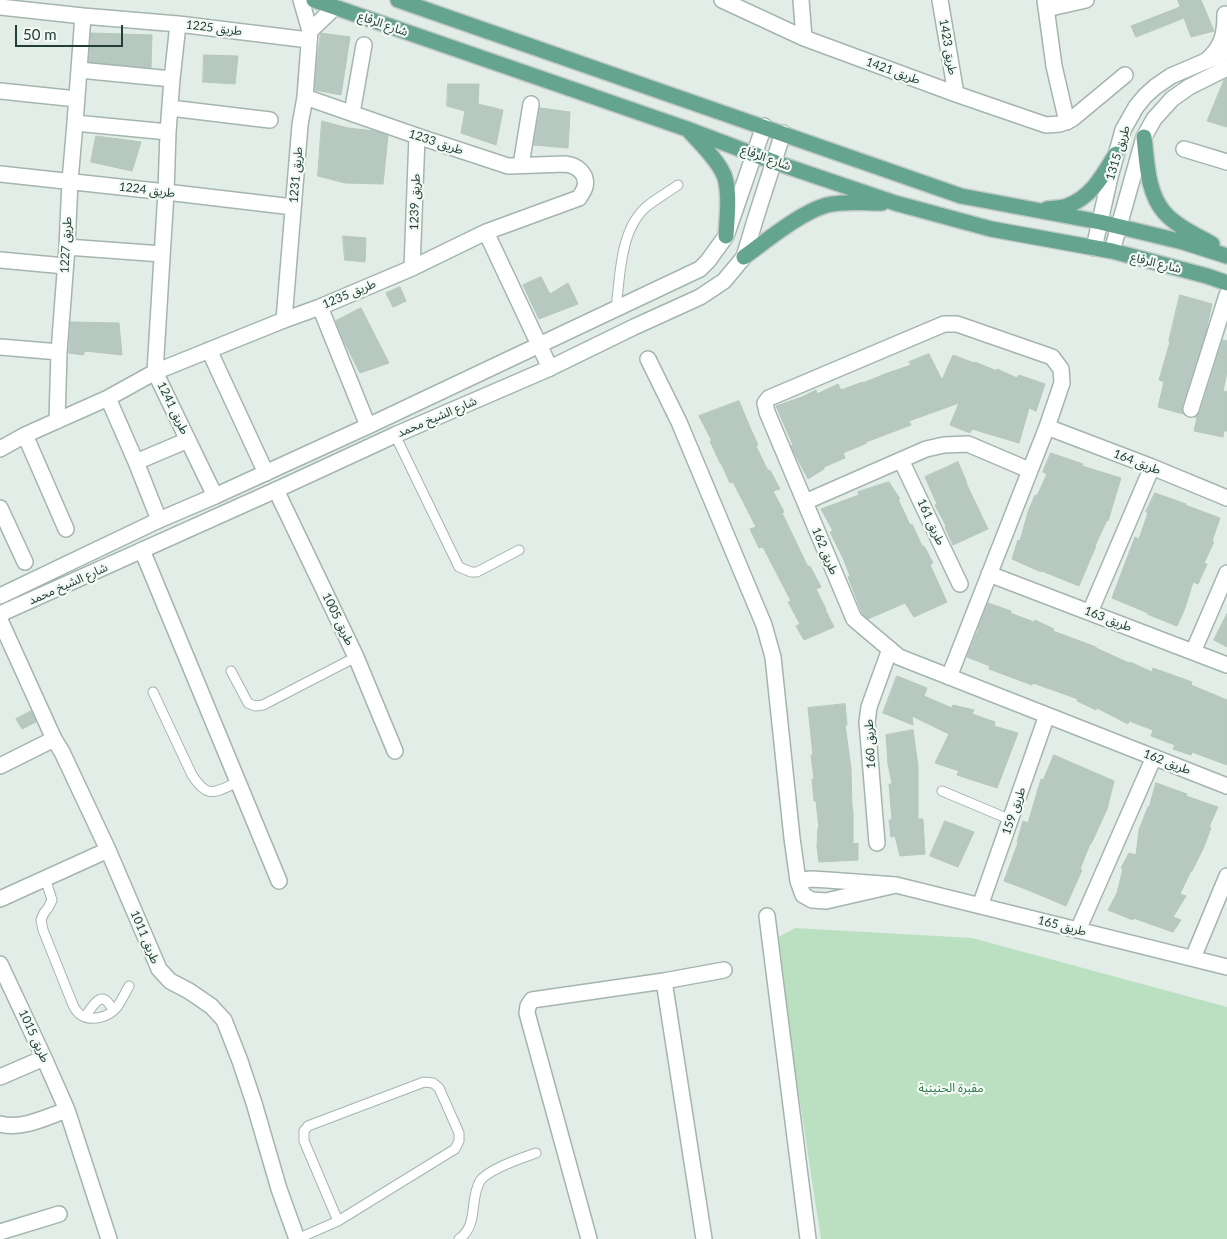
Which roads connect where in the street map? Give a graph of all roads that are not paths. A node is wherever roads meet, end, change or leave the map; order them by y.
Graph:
1 (301, 0) edge
2 (314, 0) edge
3 (398, 0) edge
4 (722, 0) edge
5 (802, 0) edge
6 (940, 0) edge
7 (1086, 0) edge
8 (1045, 4) edge
9 (0, 7) edge
10 (335, 7) junction
11 (1224, 11) edge
12 (83, 16) junction
13 (178, 24) junction
14 (310, 36) junction
15 (804, 38) junction
16 (364, 45) dead end
17 (1227, 52) edge
18 (1206, 61) junction
19 (1227, 68) edge
20 (79, 70) junction
21 (1125, 75) dead end
22 (172, 79) junction
23 (0, 91) edge
24 (956, 94) junction
25 (304, 97) junction
26 (77, 99) junction
27 (531, 104) dead end
28 (170, 108) junction
29 (352, 113) junction
30 (270, 120) dead end
31 (1067, 122) junction
32 (75, 123) junction
33 (764, 126) junction
34 (687, 129) junction
35 (168, 132) junction
36 (783, 133) junction
37 (417, 136) junction
38 (1144, 138) junction
39 (1184, 149) dead end
40 (1116, 154) junction
41 (754, 155) junction
42 (774, 162) junction
43 (1227, 162) edge
44 (521, 165) junction
45 (0, 174) edge
46 (70, 181) junction
47 (678, 185) dead end
48 (585, 186) joint
49 (166, 192) junction
50 (895, 204) junction
51 (293, 207) junction
52 (1037, 211) junction
53 (1100, 222) junction
54 (1118, 227) junction
55 (486, 232) junction
56 (726, 236) junction
57 (67, 247) junction
58 (1094, 248) junction
59 (1112, 251) junction
60 (1227, 252) edge
61 (162, 254) junction
62 (1227, 256) edge
63 (744, 257) junction
64 (0, 260) edge
65 (65, 266) junction
66 (412, 268) junction
67 (1227, 283) edge
68 (1227, 295) edge
69 (320, 307) junction
70 (616, 309) junction
71 (284, 320) junction
72 (539, 346) junction
73 (0, 347) edge
74 (209, 350) junction
75 (59, 352) junction
76 (648, 359) dead end
77 (550, 368) junction
78 (155, 372) junction
79 (108, 398) junction
80 (1191, 409) dead end
81 (57, 421) junction
82 (368, 426) junction
83 (1047, 427) junction
84 (25, 435) junction
85 (395, 435) junction
86 (188, 440) junction
87 (0, 449) edge
88 (901, 460) junction
89 (136, 462) junction
90 (1152, 467) junction
91 (1029, 470) junction
92 (266, 472) junction
93 (276, 490) junction
94 (215, 496) junction
95 (1227, 498) edge
96 (805, 502) junction
97 (0, 508) edge
98 (159, 520) junction
99 (66, 528) dead end
100 (142, 550) junction
101 (519, 550) dead end
102 (25, 562) dead end
103 (1227, 572) edge
104 (988, 574) junction
105 (960, 584) dead end
106 (0, 596) edge
107 (1090, 612) junction
108 (0, 614) edge
109 (0, 620) edge
110 (890, 649) junction
111 (1193, 652) junction
112 (356, 657) junction
113 (1227, 665) edge
114 (231, 671) dead end
115 (949, 676) junction
116 (153, 692) dead end
117 (1047, 715) junction
118 (54, 738) junction
119 (395, 751) dead end
120 (1154, 757) junction
121 (0, 766) edge
122 (238, 782) junction
123 (1227, 786) edge
124 (942, 791) dead end
125 (1010, 820) junction
126 (877, 843) dead end
127 (108, 850) junction
128 (1227, 876) edge
129 (46, 878) junction
130 (279, 881) dead end
131 (798, 881) junction
132 (896, 885) junction
133 (0, 899) edge
134 (980, 906) junction
135 (767, 916) dead end
136 (1078, 930) junction
137 (1193, 958) junction
138 (0, 964) edge
139 (1227, 967) edge
140 (724, 970) dead end
141 (664, 981) junction
142 (130, 986) dead end
143 (113, 1011) junction
144 (85, 1017) junction
145 (44, 1058) junction
146 (0, 1078) edge
147 (67, 1110) junction
148 (0, 1124) edge
149 (536, 1153) dead end
150 (59, 1214) dead end
151 (338, 1221) junction
152 (0, 1232) edge
153 (109, 1239) edge
154 (297, 1239) edge
155 (458, 1239) edge
156 (589, 1239) edge
157 (704, 1239) edge
158 (808, 1239) edge

1 - 14 street, طريق 1231
2 - 10 main road, شارع الرفاع
3 - 33 main road
4 - 15 street, طريق 1421
5 - 15 street
6 - 24 street, طريق 1423
7 - 8 street
8 - 31 street
9 - 12 street, طريق 1225
10 - 14 street
10 - 34 main road, شارع الرفاع
11 - 18 street
12 - 13 street, طريق 1225
12 - 20 street, طريق 1227
13 - 14 street, طريق 1225
13 - 22 street, طريق 1241
14 - 25 street, طريق 1231
15 - 24 street, طريق 1421
16 - 29 street
17 - 18 street, طريق 1315
18 - 40 street, طريق 1315
19 - 38 street, طريق 1315
20 - 22 street
20 - 26 street, طريق 1227
21 - 31 street
22 - 28 street, طريق 1241
23 - 26 street
24 - 31 street, طريق 1421
25 - 29 street, طريق 1233
25 - 51 street, طريق 1231
26 - 32 street, طريق 1227
27 - 44 street
28 - 30 street
28 - 35 street, طريق 1241
29 - 37 street, طريق 1233
32 - 35 street
32 - 46 street, طريق 1227
33 - 36 main road
33 - 41 street, شارع الشيخ محمد
34 - 41 main road, شارع الرفاع
34 - 56 main road
35 - 49 street, طريق 1241
36 - 42 street, شارع الشيخ محمد
36 - 52 main road
37 - 44 street, طريق 1233
37 - 66 street, طريق 1239
38 - 54 street, طريق 1315
38 - 60 main road
39 - 43 street
40 - 52 main road
40 - 53 street, طريق 1315
41 - 42 main road, شارع الرفاع
41 - 56 street, شارع الشيخ محمد
42 - 50 main road, شارع الرفاع
42 - 63 street, شارع الشيخ محمد
44 - 48 street, طريق 1233
45 - 46 street, طريق 1224
46 - 49 street, طريق 1224
46 - 57 street, طريق 1227
47 - 70 lane
48 - 55 street, طريق 1235
49 - 51 street, طريق 1224
49 - 61 street, طريق 1241
50 - 58 main road, شارع الرفاع
50 - 63 main road
51 - 71 street, طريق 1231
52 - 53 main road
53 - 54 main road
53 - 58 street, طريق 1315
54 - 59 street, طريق 1315
54 - 62 main road
55 - 66 street, طريق 1235
55 - 72 street
56 - 70 street, شارع الشيخ محمد
57 - 61 street
57 - 65 street, طريق 1227
58 - 59 main road, شارع الرفاع
59 - 67 main road, شارع الرفاع
61 - 78 street, طريق 1241
63 - 77 street, شارع الشيخ محمد
64 - 65 street
65 - 75 street, طريق 1227
66 - 69 street, طريق 1235
68 - 80 street
69 - 71 street, طريق 1235
69 - 82 street
70 - 72 street, شارع الشيخ محمد
71 - 74 street, طريق 1235
72 - 77 street
72 - 82 street, شارع الشيخ محمد
73 - 75 street
74 - 78 street, طريق 1235
74 - 92 street
75 - 81 street, طريق 1227
76 - 131 street
77 - 85 street, شارع الشيخ محمد
78 - 79 street, طريق 1235
78 - 86 street, طريق 1241
79 - 81 street, طريق 1235
79 - 89 street
81 - 84 street, طريق 1235
82 - 92 street, شارع الشيخ محمد
83 - 90 street, طريق 164
83 - 91 street
83 - 96 street, طريق 162
84 - 87 street, طريق 1235
84 - 99 street
85 - 93 street, شارع الشيخ محمد
85 - 101 lane
86 - 89 street
86 - 94 street, طريق 1241
88 - 91 street
88 - 96 street
88 - 105 street, طريق 161
89 - 98 street
90 - 95 street, طريق 164
90 - 107 street
91 - 104 street
92 - 94 street, شارع الشيخ محمد
93 - 100 street, شارع الشيخ محمد
93 - 112 street, طريق 1005
94 - 98 street, شارع الشيخ محمد
96 - 110 street, طريق 162
97 - 102 street
98 - 106 street, شارع الشيخ محمد
100 - 108 street, شارع الشيخ محمد
100 - 122 street
103 - 111 street
104 - 107 street, طريق 163
104 - 115 street
107 - 111 street, طريق 163
109 - 118 street, طريق 1011
110 - 115 street, طريق 162
110 - 126 street, طريق 160
111 - 113 street, طريق 163
112 - 114 lane
112 - 119 street, طريق 1005
115 - 117 street, طريق 162
116 - 122 lane
117 - 120 street, طريق 162
117 - 125 street, طريق 159
118 - 121 street
118 - 127 street, طريق 1011
120 - 123 street, طريق 162
120 - 136 street
122 - 130 street
124 - 125 lane
125 - 134 street, طريق 159
127 - 129 street
127 - 154 street, طريق 1011
128 - 137 street
129 - 133 street
129 - 144 lane
131 - 132 street, طريق 165
131 - 132 street, طريق 165
132 - 134 street, طريق 165
134 - 136 street, طريق 165
135 - 158 street
136 - 137 street, طريق 165
137 - 139 street, طريق 165
138 - 145 street, طريق 1015
140 - 141 street
141 - 156 street
141 - 157 street
142 - 143 lane
143 - 144 lane
143 - 144 lane
145 - 146 street
145 - 147 street, طريق 1015
147 - 148 street
147 - 153 street, طريق 1015
149 - 155 lane
150 - 152 street
151 - 151 lane
151 - 154 lane

